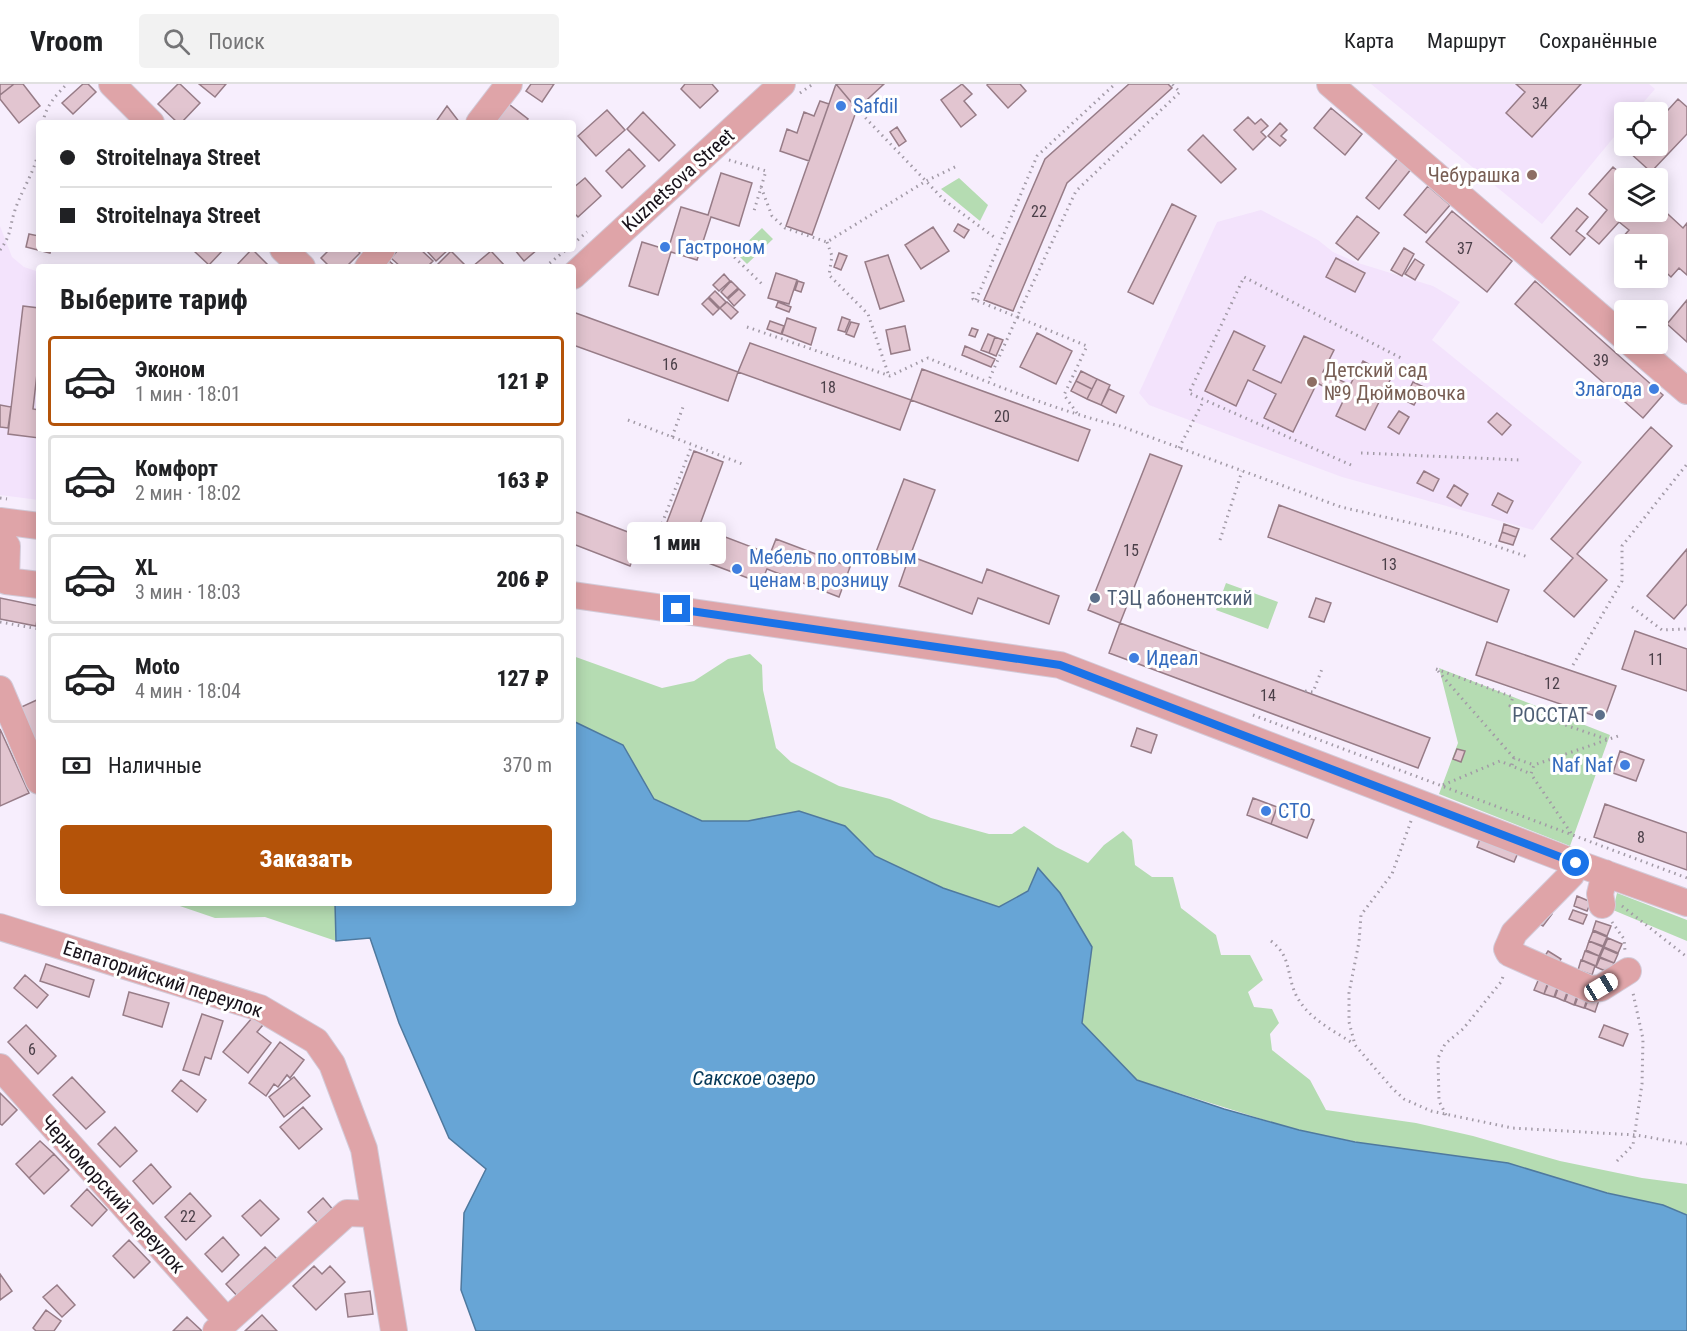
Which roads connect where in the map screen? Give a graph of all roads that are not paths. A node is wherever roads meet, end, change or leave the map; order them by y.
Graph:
1 (112, 84) edge
2 (509, 84) edge
3 (782, 84) edge
4 (1330, 84) edge
5 (148, 120) edge
6 (481, 120) edge
7 (286, 252) edge
8 (380, 252) edge
9 (299, 264) edge
10 (370, 264) edge
11 (576, 273) edge
12 (1614, 328) edge
13 (1644, 354) edge
14 (1687, 391) edge
15 (0, 521) edge
16 (36, 526) edge
17 (0, 536) edge
18 (36, 540) edge
19 (36, 585) edge
20 (576, 595) edge
21 (0, 689) edge
22 (36, 774) edge
23 (1576, 863) junction
24 (1687, 903) edge
25 (0, 927) edge
26 (1628, 971) road end
27 (0, 1067) edge
28 (374, 1214) junction
29 (221, 1325) edge
30 (394, 1331) edge

1 - 5 street
2 - 6 street
3 - 11 street, Kuznetsova Street
4 - 12 street
7 - 9 street
8 - 10 street
13 - 14 street
15 - 16 street
17 - 18 street
17 - 19 street
20 - 23 street
21 - 22 street
23 - 24 street
23 - 26 street
25 - 28 street, Евпаторийский переулок
27 - 29 street, Черноморский переулок
28 - 29 street
28 - 30 street, Евпаторийский переулок

